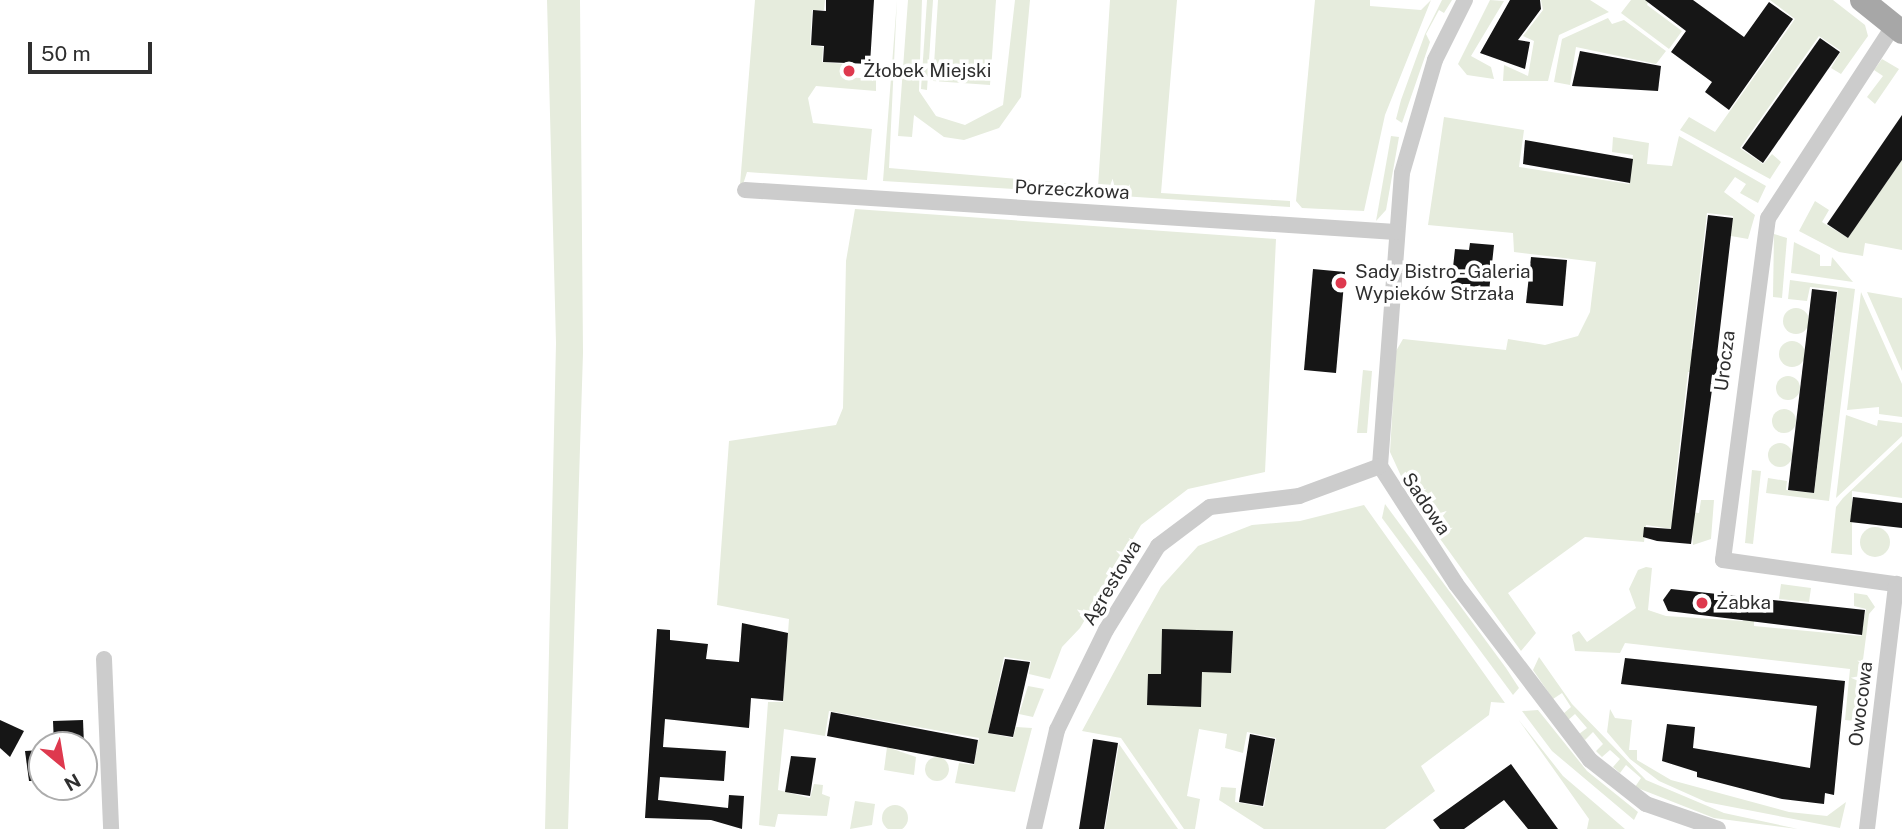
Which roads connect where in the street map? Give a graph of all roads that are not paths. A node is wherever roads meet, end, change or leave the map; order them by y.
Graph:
1 (1465, 0) edge
2 (1862, 0) edge
3 (1898, 28) edge
4 (745, 190) dead end
5 (1396, 232) junction
6 (1380, 466) junction
7 (1899, 585) edge
8 (104, 659) dead end
9 (111, 829) edge
10 (1034, 829) edge
11 (1718, 829) edge
12 (1867, 829) edge

1 - 5 street, Sadowa
2 - 3 main road
3 - 7 street, Urocza
4 - 5 street, Porzeczkowa
5 - 6 street, Sadowa
6 - 10 street, Agrestowa
6 - 11 street, Sadowa
7 - 12 street, Owocowa
8 - 9 street

